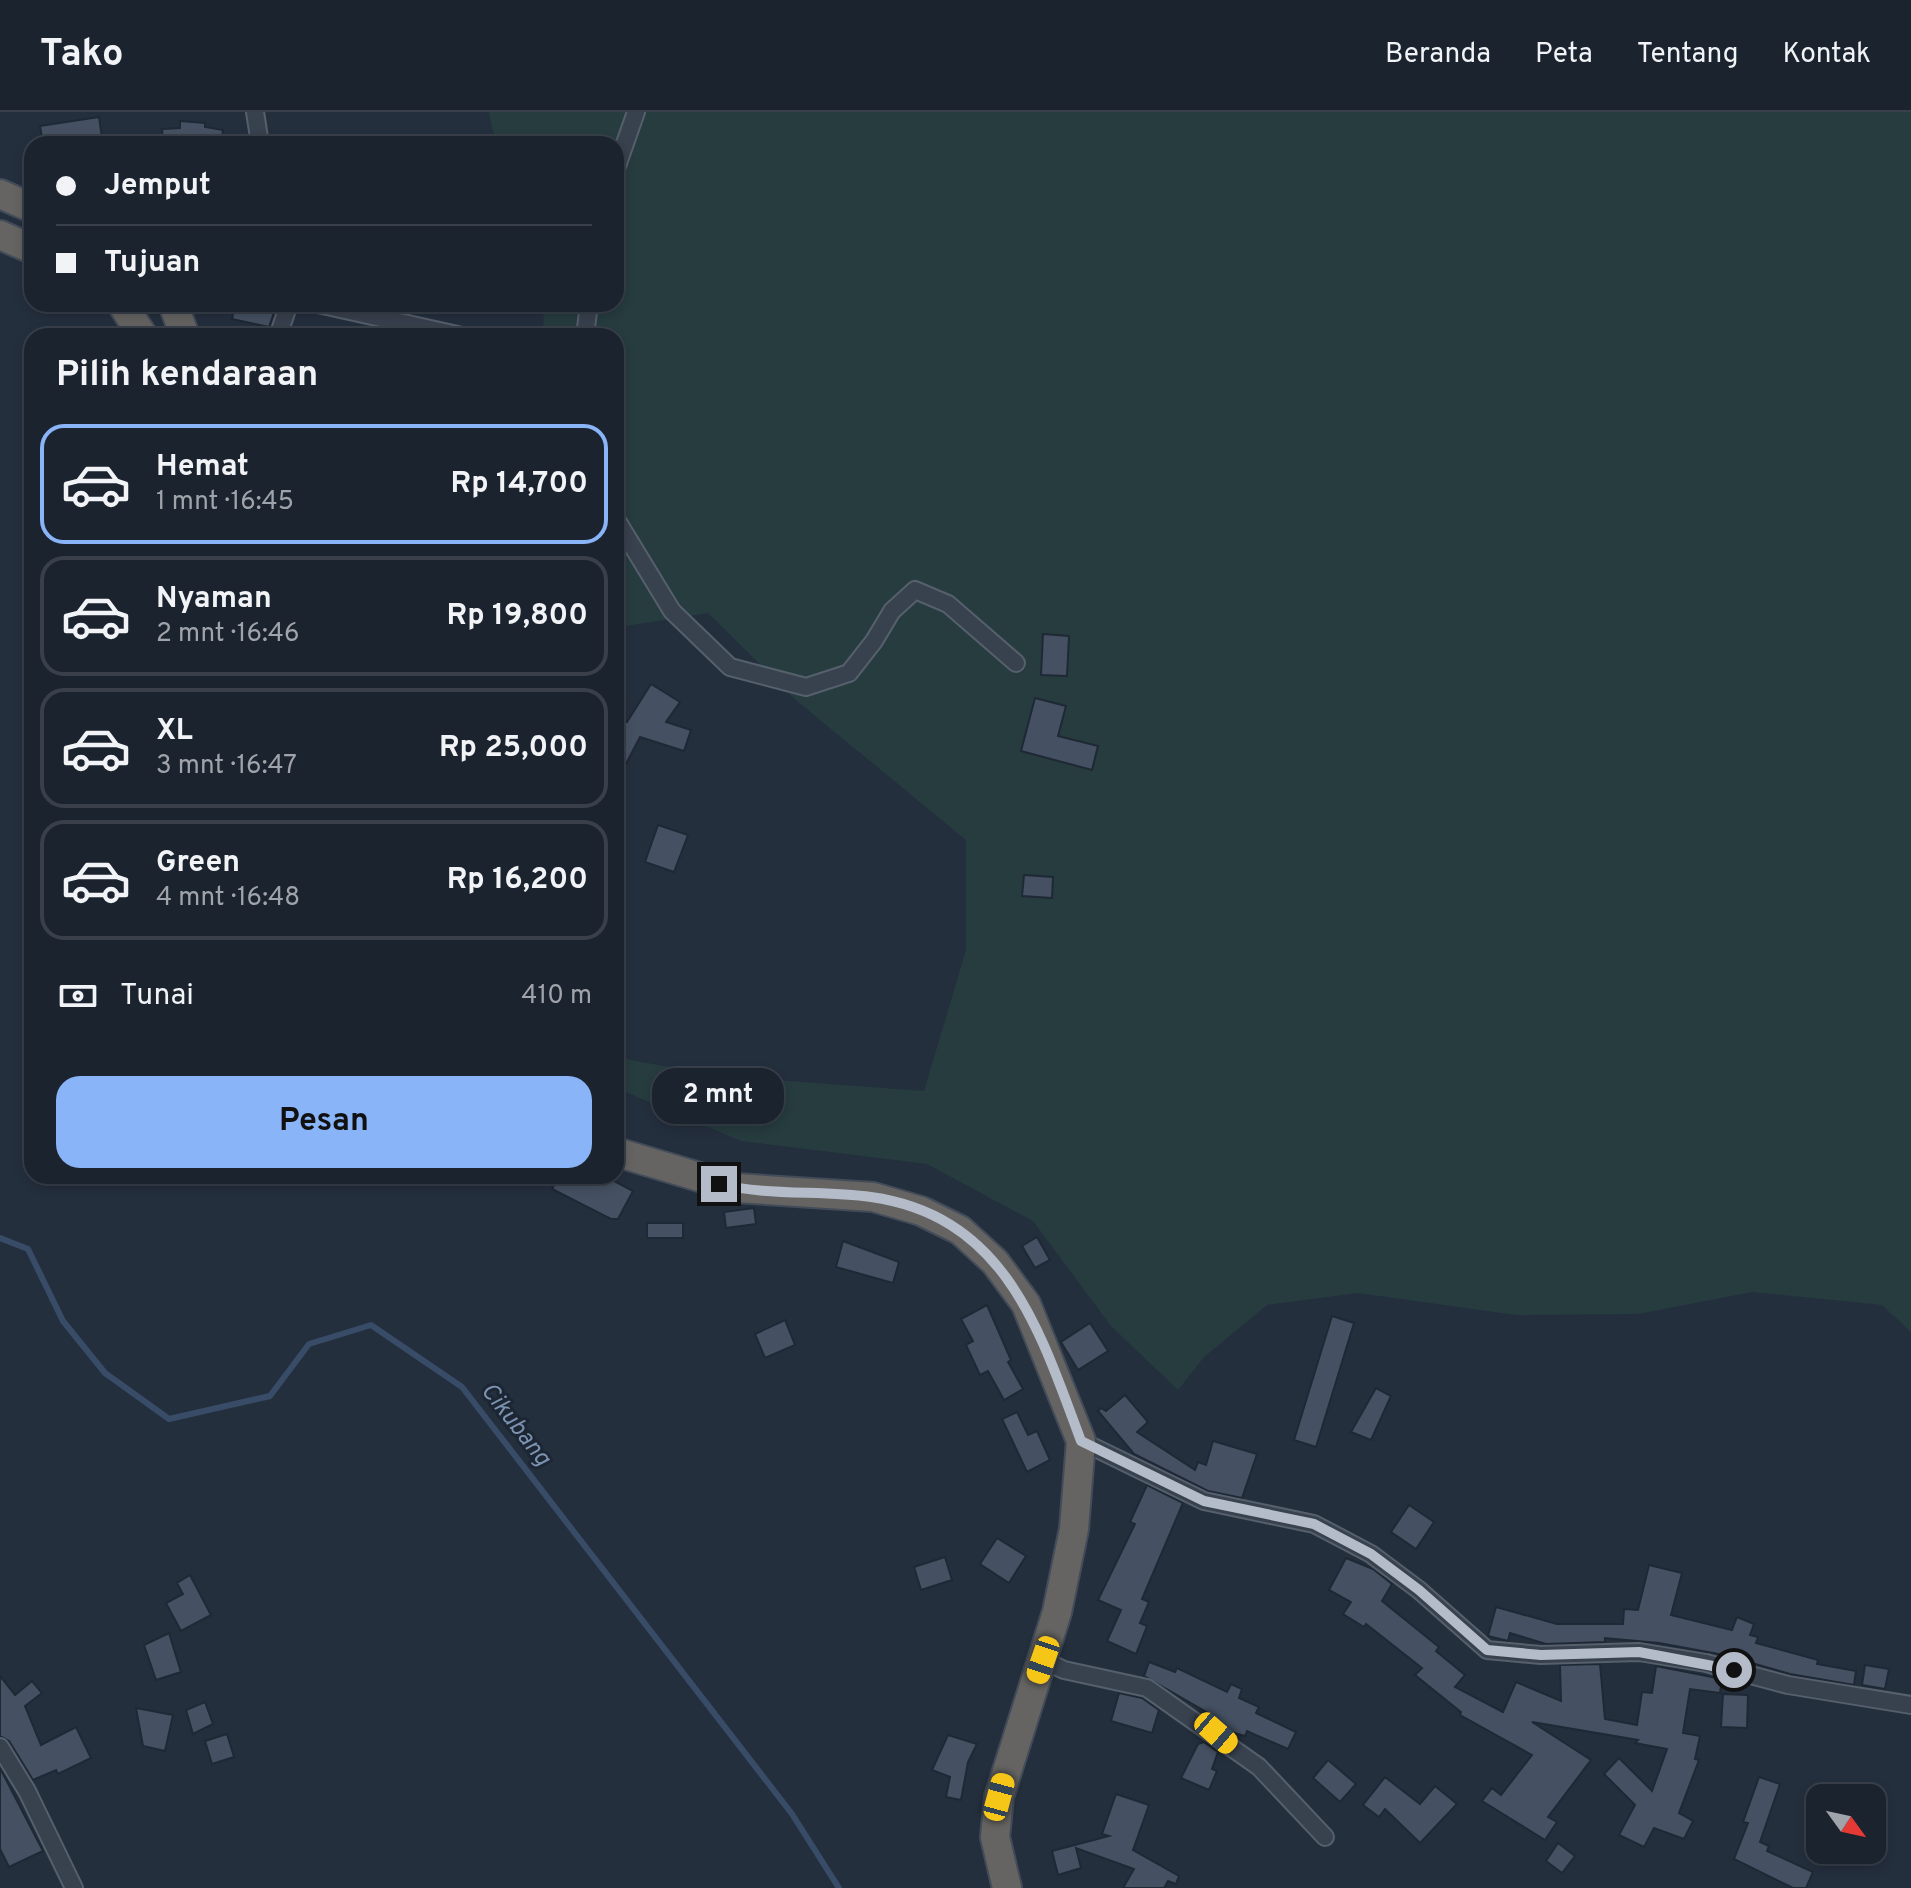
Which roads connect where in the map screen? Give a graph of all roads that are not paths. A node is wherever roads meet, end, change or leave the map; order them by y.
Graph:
1 (255, 112) edge
2 (636, 112) edge
3 (259, 136) edge
4 (624, 146) edge
5 (379, 312) edge
6 (431, 328) edge
7 (624, 532) edge
8 (1016, 663) dead end
9 (624, 1154) edge
10 (1081, 1441) junction
11 (1043, 1660) junction
12 (1911, 1705) edge
13 (0, 1747) edge
14 (1325, 1837) dead end
15 (74, 1888) edge
16 (1007, 1888) edge

1 - 3 street
2 - 4 street
5 - 6 street
7 - 8 street
9 - 10 highway
10 - 11 highway
10 - 12 street
11 - 14 street
11 - 16 highway
13 - 15 street

